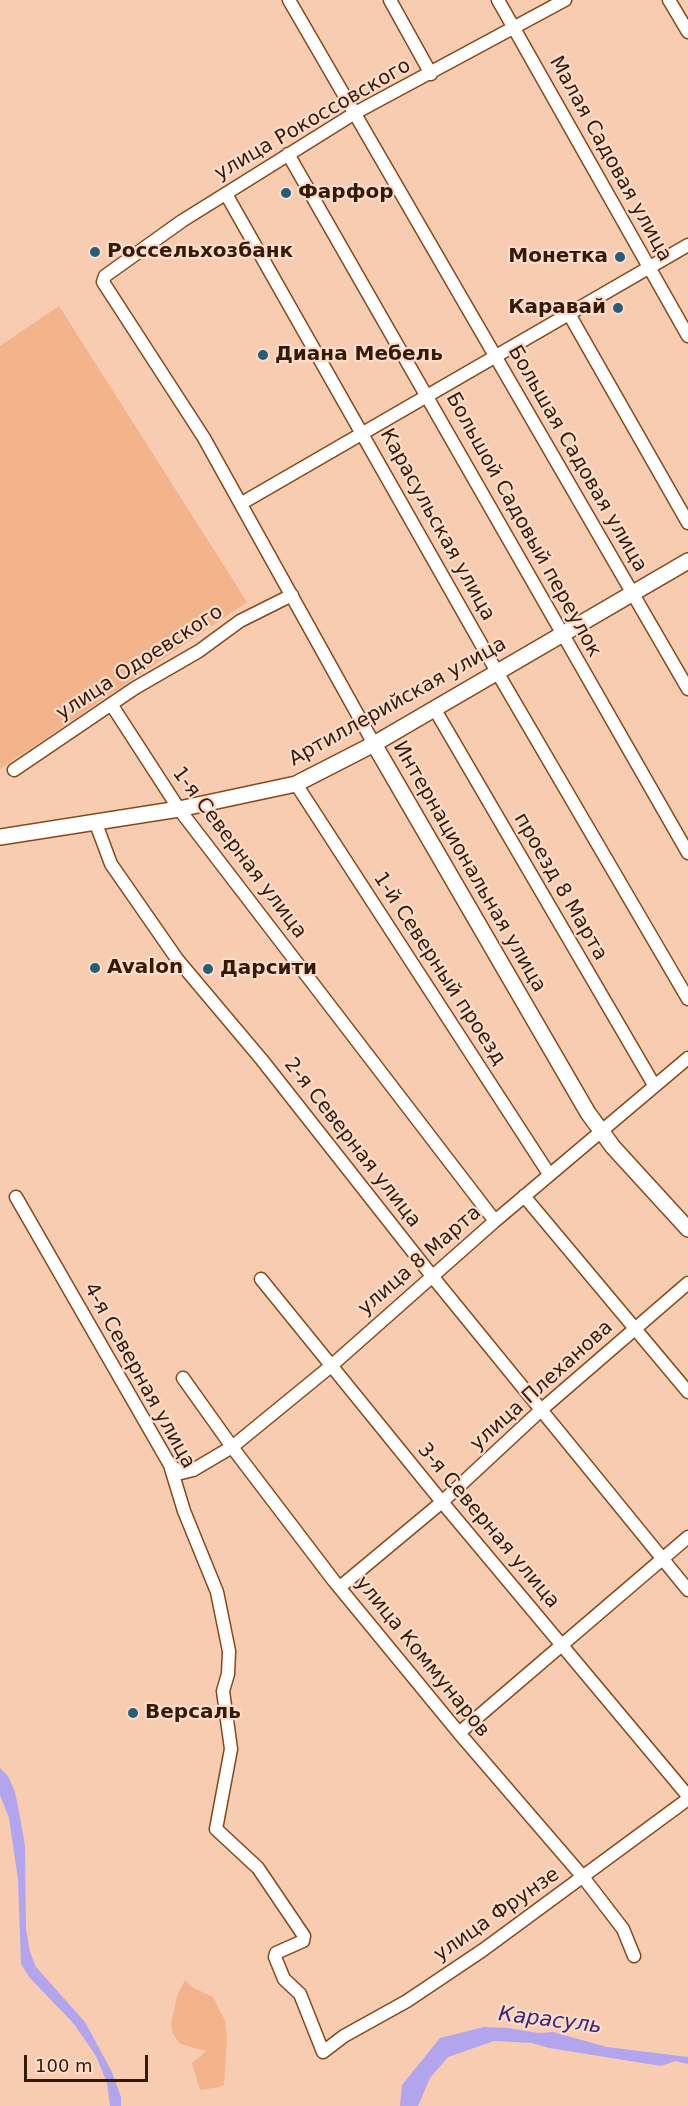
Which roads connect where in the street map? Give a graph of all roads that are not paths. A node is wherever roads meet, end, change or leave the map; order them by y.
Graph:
1 (289, 0) edge
2 (390, 0) edge
3 (498, 0) edge
4 (565, 0) edge
5 (669, 0) edge
6 (514, 27) junction
7 (688, 32) edge
8 (431, 74) junction
9 (355, 113) junction
10 (288, 154) junction
11 (226, 194) junction
12 (688, 245) edge
13 (648, 268) junction
14 (107, 293) joint
15 (569, 314) junction
16 (688, 336) edge
17 (495, 356) junction
18 (428, 395) junction
19 (362, 431) junction
20 (242, 503) junction
21 (688, 524) edge
22 (688, 561) edge
23 (632, 593) junction
24 (292, 595) junction
25 (561, 635) junction
26 (497, 672) junction
27 (688, 689) edge
28 (111, 704) junction
29 (434, 708) junction
30 (374, 744) junction
31 (14, 770) dead end
32 (296, 784) junction
33 (179, 809) junction
34 (95, 821) junction
35 (0, 837) edge
36 (688, 853) edge
37 (688, 999) edge
38 (688, 1058) edge
39 (654, 1085) junction
40 (601, 1131) junction
41 (549, 1174) junction
42 (524, 1196) junction
43 (16, 1197) dead end
44 (495, 1221) junction
45 (688, 1229) edge
46 (432, 1276) junction
47 (261, 1279) dead end
48 (688, 1283) edge
49 (635, 1329) junction
50 (331, 1366) junction
51 (183, 1378) dead end
52 (688, 1392) edge
53 (541, 1410) junction
54 (232, 1448) junction
55 (178, 1479) junction
56 (442, 1502) junction
57 (688, 1537) edge
58 (663, 1560) junction
59 (340, 1587) junction
60 (688, 1590) edge
61 (563, 1646) junction
62 (459, 1733) junction
63 (688, 1798) edge
64 (583, 1877) junction
65 (634, 1956) dead end
66 (323, 2052) joint

1 - 9 street, Большая Садовая улица
2 - 8 street
3 - 6 street, Малая Садовая улица
4 - 6 street, улица Рокоссовского
5 - 7 street
6 - 8 street, улица Рокоссовского
6 - 13 street, Малая Садовая улица
8 - 9 street, улица Рокоссовского
9 - 10 street, улица Рокоссовского
9 - 17 street, Большая Садовая улица
10 - 11 street, улица Рокоссовского
10 - 18 street, Большой Садовый переулок
11 - 14 street, улица Рокоссовского
11 - 19 street, Карасульская улица
12 - 13 street
13 - 15 street
13 - 16 street, Малая Садовая улица
14 - 20 street, Интернациональная улица
15 - 17 street
15 - 21 street
17 - 18 street
17 - 23 street, Большая Садовая улица
18 - 19 street
18 - 25 street, Большой Садовый переулок
19 - 20 street
19 - 26 street, Карасульская улица
20 - 24 street, Интернациональная улица
22 - 23 main road, Артиллерийская улица
23 - 25 main road, Артиллерийская улица
23 - 27 street, Большая Садовая улица
24 - 28 street, улица Одоевского
24 - 30 street, Интернациональная улица
25 - 26 main road, Артиллерийская улица
25 - 36 street, Большой Садовый переулок
26 - 29 main road, Артиллерийская улица
26 - 37 street, Карасульская улица
28 - 31 street, улица Одоевского
28 - 33 street, 1-я Северная улица
29 - 30 main road, Артиллерийская улица
29 - 39 street, проезд 8 Марта
30 - 32 main road, Артиллерийская улица
30 - 40 main road, Интернациональная улица
32 - 33 main road, Артиллерийская улица
32 - 41 street, 1-й Северный проезд
33 - 34 main road, Артиллерийская улица
33 - 44 street, 1-я Северная улица
34 - 35 main road, Артиллерийская улица
34 - 46 street, 2-я Северная улица
38 - 39 street, улица 8 Марта
39 - 40 street, улица 8 Марта
40 - 41 street, улица 8 Марта
40 - 45 main road, Интернациональная улица
41 - 42 street, улица 8 Марта
42 - 44 street, улица 8 Марта
42 - 49 street
43 - 55 street, 4-я Северная улица
44 - 46 street, улица 8 Марта
46 - 50 street, улица 8 Марта
46 - 53 street, 2-я Северная улица
47 - 50 street, 3-я Северная улица
48 - 49 street, улица Плеханова
49 - 52 street
49 - 53 street, улица Плеханова
50 - 54 street, улица 8 Марта
50 - 56 street, 3-я Северная улица
51 - 54 street, улица Коммунаров
53 - 56 street, улица Плеханова
53 - 58 street, 2-я Северная улица
54 - 55 street, улица 8 Марта
54 - 59 street, улица Коммунаров
55 - 66 street, 4-я Северная улица
56 - 59 street, улица Плеханова
56 - 61 street, 3-я Северная улица
57 - 58 street
58 - 60 street, 2-я Северная улица
58 - 61 street
59 - 62 street, улица Коммунаров
61 - 62 street
61 - 63 street, 3-я Северная улица
62 - 64 street, улица Коммунаров
63 - 64 street, улица Фрунзе
64 - 65 street, улица Коммунаров
64 - 66 street, улица Фрунзе

